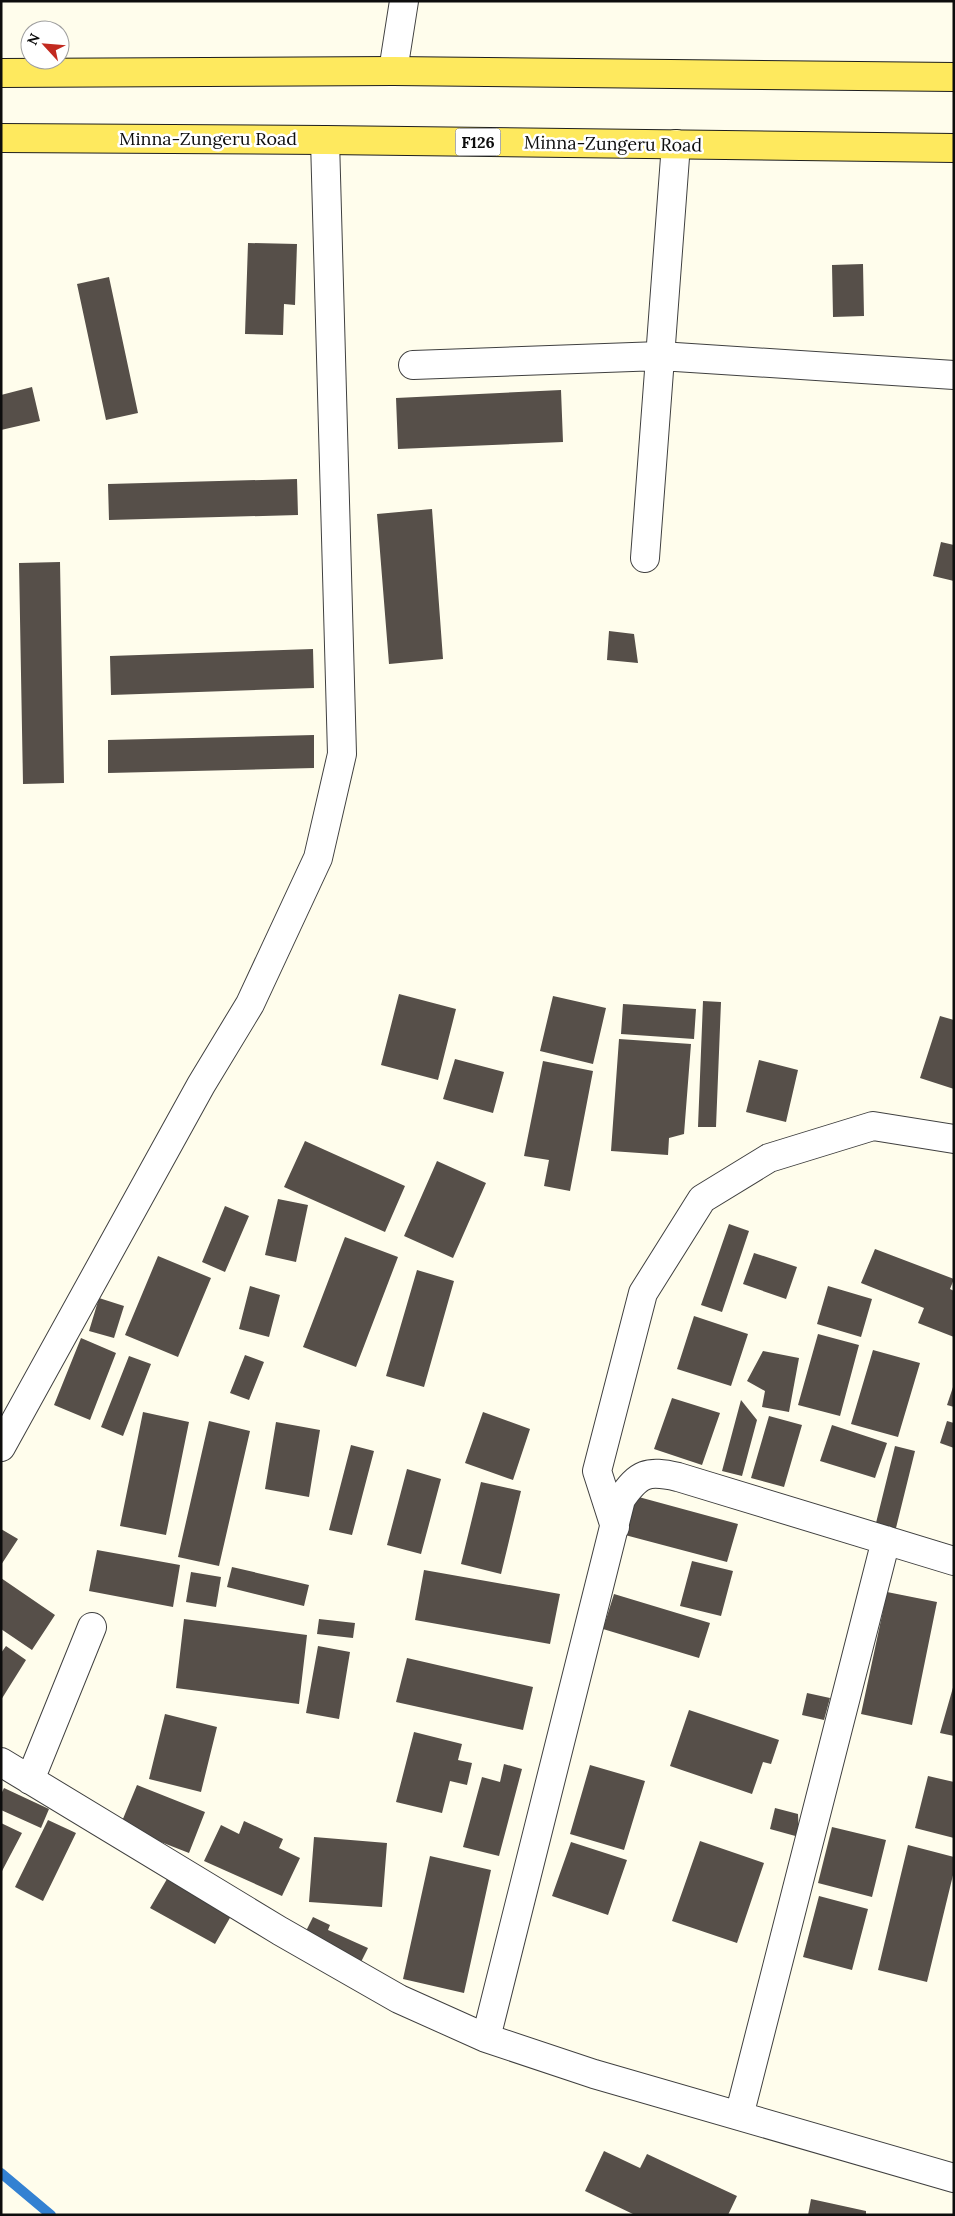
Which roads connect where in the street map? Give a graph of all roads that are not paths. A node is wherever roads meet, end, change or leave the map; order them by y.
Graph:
1 (404, 1) edge
2 (393, 71) junction
3 (1, 73) edge
4 (954, 77) edge
5 (1, 138) edge
6 (325, 140) junction
7 (676, 144) junction
8 (954, 148) edge
9 (660, 356) junction
10 (414, 365) dead end
11 (954, 375) edge
12 (645, 558) dead end
13 (954, 1139) edge
14 (1, 1447) edge
15 (614, 1527) junction
16 (886, 1540) junction
17 (954, 1561) edge
18 (92, 1627) dead end
19 (1, 1762) edge
20 (30, 1780) junction
21 (486, 2038) junction
22 (739, 2116) junction
23 (954, 2178) edge

1 - 2 street
2 - 3 main road
2 - 4 main road
5 - 6 main road, Minna-Zungeru Road / F126
6 - 7 main road, Minna-Zungeru Road / F126
6 - 14 street
7 - 8 main road, Minna-Zungeru Road / F126
7 - 9 street
9 - 10 street
9 - 11 street
9 - 12 street
13 - 15 street
15 - 16 street
15 - 21 street
16 - 17 street
16 - 22 street
18 - 20 street
19 - 20 street
20 - 21 street
21 - 22 street
22 - 23 street

